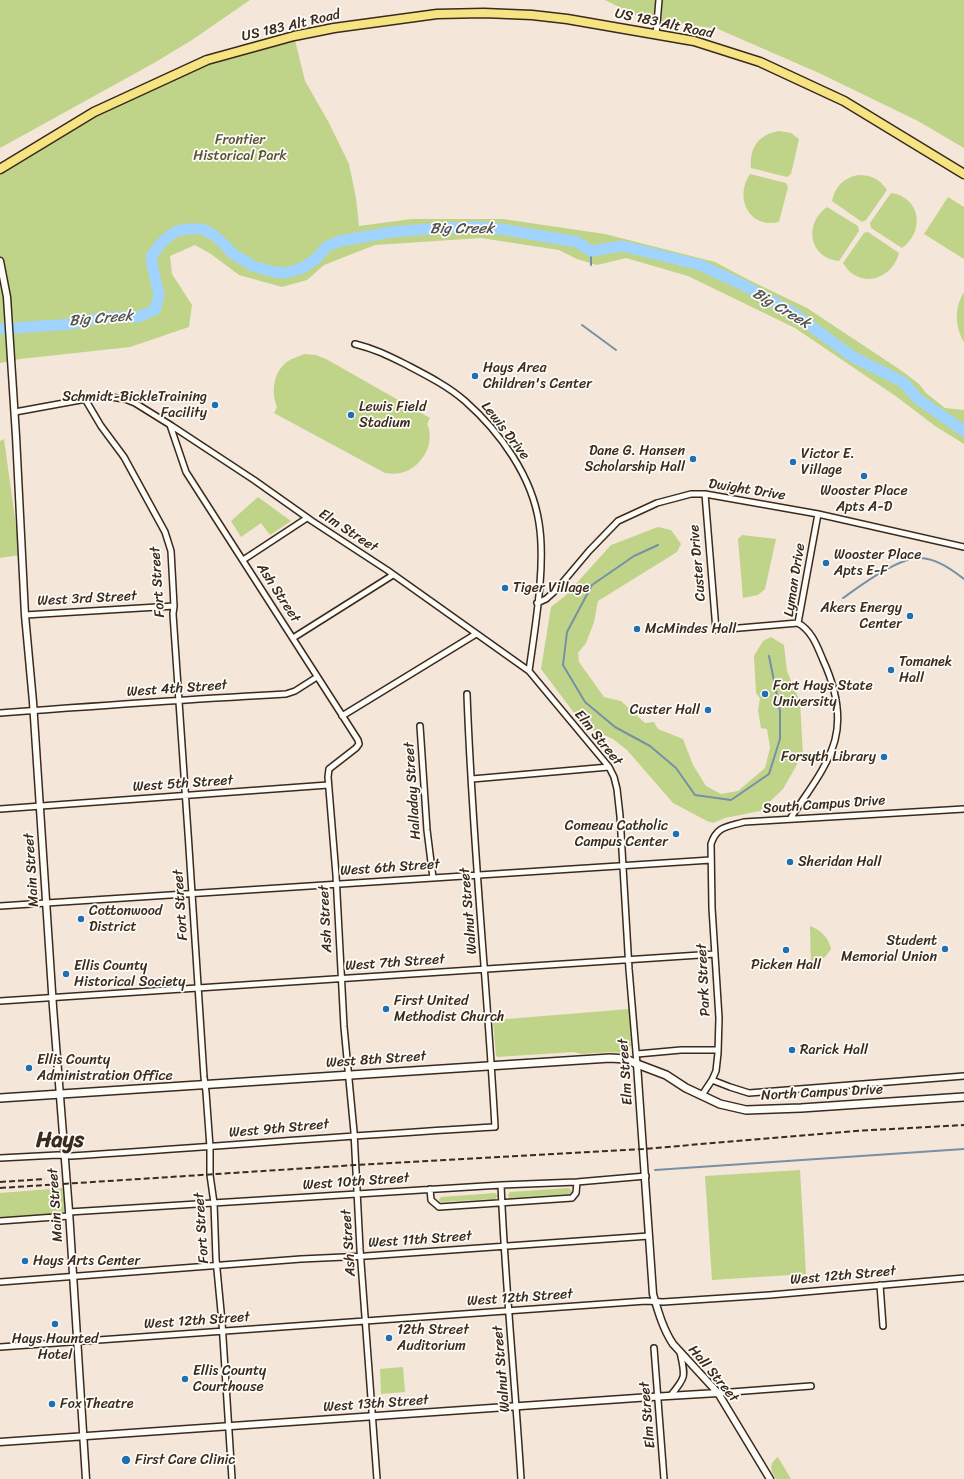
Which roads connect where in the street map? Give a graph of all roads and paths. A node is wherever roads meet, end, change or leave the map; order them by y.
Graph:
1 (659, 0) edge
2 (656, 35) junction
3 (0, 169) edge
4 (964, 174) edge
5 (0, 260) edge
6 (355, 344) dead end
7 (85, 399) junction
8 (15, 412) junction
9 (170, 425) junction
10 (705, 494) junction
11 (818, 514) junction
12 (307, 518) junction
13 (964, 547) edge
14 (243, 560) junction
15 (393, 574) junction
16 (537, 603) junction
17 (174, 606) junction
18 (25, 615) junction
19 (798, 623) junction
20 (476, 634) junction
21 (293, 638) junction
22 (529, 671) junction
23 (317, 677) junction
24 (467, 694) dead end
25 (178, 700) junction
26 (33, 710) junction
27 (0, 712) edge
28 (342, 716) junction
29 (420, 726) dead end
30 (608, 767) junction
31 (472, 779) junction
32 (328, 785) junction
33 (185, 796) junction
34 (40, 807) junction
35 (0, 809) edge
36 (964, 809) edge
37 (790, 819) junction
38 (711, 860) junction
39 (622, 866) junction
40 (478, 875) junction
41 (433, 878) junction
42 (336, 884) junction
43 (192, 894) junction
44 (46, 903) junction
45 (0, 906) edge
46 (715, 954) junction
47 (629, 960) junction
48 (485, 969) junction
49 (342, 979) junction
50 (199, 988) junction
51 (53, 998) junction
52 (0, 1001) edge
53 (718, 1050) junction
54 (637, 1054) junction
55 (637, 1064) junction
56 (492, 1065) junction
57 (349, 1075) junction
58 (964, 1076) edge
59 (712, 1080) junction
60 (205, 1084) junction
61 (686, 1088) joint
62 (60, 1094) junction
63 (702, 1095) junction
64 (964, 1097) edge
65 (0, 1098) edge
66 (495, 1127) joint
67 (354, 1135) junction
68 (210, 1147) junction
69 (65, 1157) junction
70 (0, 1158) edge
71 (646, 1176) junction
72 (577, 1182) junction
73 (501, 1185) junction
74 (430, 1189) junction
75 (358, 1194) junction
76 (502, 1203) junction
77 (214, 1204) junction
78 (69, 1214) junction
79 (0, 1221) edge
80 (649, 1236) junction
81 (505, 1247) junction
82 (361, 1256) junction
83 (217, 1266) junction
84 (73, 1276) junction
85 (964, 1278) edge
86 (0, 1282) edge
87 (880, 1285) junction
88 (655, 1302) junction
89 (509, 1311) junction
90 (365, 1321) junction
91 (883, 1326) dead end
92 (223, 1331) junction
93 (78, 1341) junction
94 (0, 1347) edge
95 (654, 1348) dead end
96 (680, 1352) junction
97 (810, 1386) dead end
98 (718, 1393) junction
99 (671, 1395) junction
100 (658, 1396) junction
101 (516, 1407) junction
102 (373, 1416) junction
103 (228, 1426) junction
104 (84, 1436) junction
105 (0, 1442) edge
106 (86, 1479) edge
107 (232, 1479) edge
108 (377, 1479) edge
109 (521, 1479) edge
110 (664, 1479) edge
111 (770, 1479) edge

1 - 2 street
2 - 3 highway, US 183 Alt Road
2 - 4 highway, US 183 Alt Road
5 - 8 street, Main Street
6 - 16 street, Lewis Drive
7 - 8 street, Elm Street
7 - 9 street, Elm Street
7 - 17 street, Fort Street
8 - 18 street, Main Street
9 - 12 street, Elm Street
9 - 14 street, Ash Street
10 - 11 street, Dwight Drive
10 - 16 street, Dwight Drive
10 - 19 street, Custer Drive
11 - 13 street, Dwight Drive
11 - 19 street, Lyman Drive
12 - 14 street
12 - 15 street, Elm Street
14 - 21 street, Ash Street
15 - 20 street, Elm Street
15 - 21 street
16 - 22 street, Lewis Drive
17 - 18 street, West 3rd Street
17 - 25 street, Fort Street
18 - 26 street, Main Street
19 - 37 street, Lyman Drive
20 - 22 street, Elm Street
20 - 28 street
21 - 23 street, Ash Street
22 - 30 street, Elm Street
23 - 25 street, West 4th Street
23 - 28 street, Ash Street
24 - 31 street, Walnut Street
25 - 26 street, West 4th Street
25 - 33 street, Fort Street
26 - 27 street, West 4th Street
26 - 34 street, Main Street
28 - 32 street, Ash Street
29 - 41 street, Halladay Street
30 - 31 street
30 - 39 street, Elm Street
31 - 40 street, Walnut Street
32 - 33 street, West 5th Street
32 - 42 street, Ash Street
33 - 34 street, West 5th Street
33 - 43 street, Fort Street
34 - 35 street, West 5th Street
34 - 44 street, Main Street
36 - 37 street, South Campus Drive
37 - 38 street, South Campus Drive
38 - 39 street, West 6th Street
38 - 46 street, Park Street
39 - 40 street, West 6th Street
39 - 47 street, Elm Street
40 - 41 street, West 6th Street
40 - 48 street, Walnut Street
41 - 42 street, West 6th Street
42 - 43 street, West 6th Street
42 - 49 street, Ash Street
43 - 44 street, West 6th Street
43 - 50 street, Fort Street
44 - 45 street, West 6th Street
44 - 51 street, Main Street
46 - 47 street, West 7th Street
46 - 53 street, Park Street
47 - 48 street, West 7th Street
47 - 54 street, Elm Street
48 - 49 street, West 7th Street
48 - 56 street, Walnut Street
49 - 50 street, West 7th Street
49 - 57 street, Ash Street
50 - 51 street, West 7th Street
50 - 60 street, Fort Street
51 - 52 street, West 7th Street
51 - 62 street, Main Street
53 - 54 street
53 - 59 street, Park Street
54 - 55 street, Elm Street
55 - 56 main road, West 8th Street
55 - 61 main road, West 8th Street
55 - 71 street, Elm Street
56 - 57 main road, West 8th Street
56 - 66 street, Walnut Street
57 - 60 main road, West 8th Street
57 - 67 street, Ash Street
58 - 59 street, North Campus Drive
59 - 63 street, Park Street
60 - 62 main road, West 8th Street
60 - 68 street, Fort Street
61 - 63 main road, North Campus Drive
62 - 65 main road, West 8th Street
62 - 69 street, Main Street
63 - 64 main road, North Campus Drive
66 - 67 street, West 9th Street
67 - 68 street, West 9th Street
67 - 75 street, Ash Street
68 - 69 street, West 9th Street
68 - 77 street, Fort Street
69 - 70 street, West 9th Street
69 - 78 street, Main Street
71 - 72 street, West 10th Street
71 - 80 street, Elm Street
72 - 73 street, West 10th Street
72 - 76 street
73 - 74 street, West 10th Street
73 - 76 street, Walnut Street
74 - 75 street, West 10th Street
74 - 76 street
75 - 77 street, West 10th Street
75 - 82 street, Ash Street
76 - 81 street, Walnut Street
77 - 78 street, West 10th Street
77 - 83 street, Fort Street
78 - 79 street, West 10th Street
78 - 84 street, Main Street
80 - 81 street, West 11th Street
80 - 88 street, Elm Street
81 - 82 street, West 11th Street
81 - 89 street, Walnut Street
82 - 83 street, West 11th Street
82 - 90 street, Ash Street
83 - 84 street, West 11th Street
83 - 92 street, Fort Street
84 - 86 street, West 11th Street
84 - 93 street, Main Street
85 - 87 street, West 12th Street
87 - 88 street, West 12th Street
87 - 91 street
88 - 89 street, West 12th Street
88 - 96 street, Hall Street
89 - 90 street, West 12th Street
89 - 101 street, Walnut Street
90 - 92 street, West 12th Street
90 - 102 street, Ash Street
92 - 93 street, West 12th Street
92 - 103 street, Fort Street
93 - 94 street, West 12th Street
93 - 104 street, Main Street
95 - 100 street, Elm Street
96 - 98 street, Hall Street
96 - 99 street
97 - 98 street, West 13th Street
98 - 99 street, West 13th Street
98 - 111 street, Hall Street
99 - 100 street, West 13th Street
100 - 101 street, West 13th Street
100 - 110 street, Elm Street
101 - 102 street, West 13th Street
101 - 109 street, Walnut Street
102 - 103 street, West 13th Street
102 - 108 street, Ash Street
103 - 104 street, West 13th Street
103 - 107 street, Fort Street
104 - 105 street, West 13th Street
104 - 106 street, Main Street

